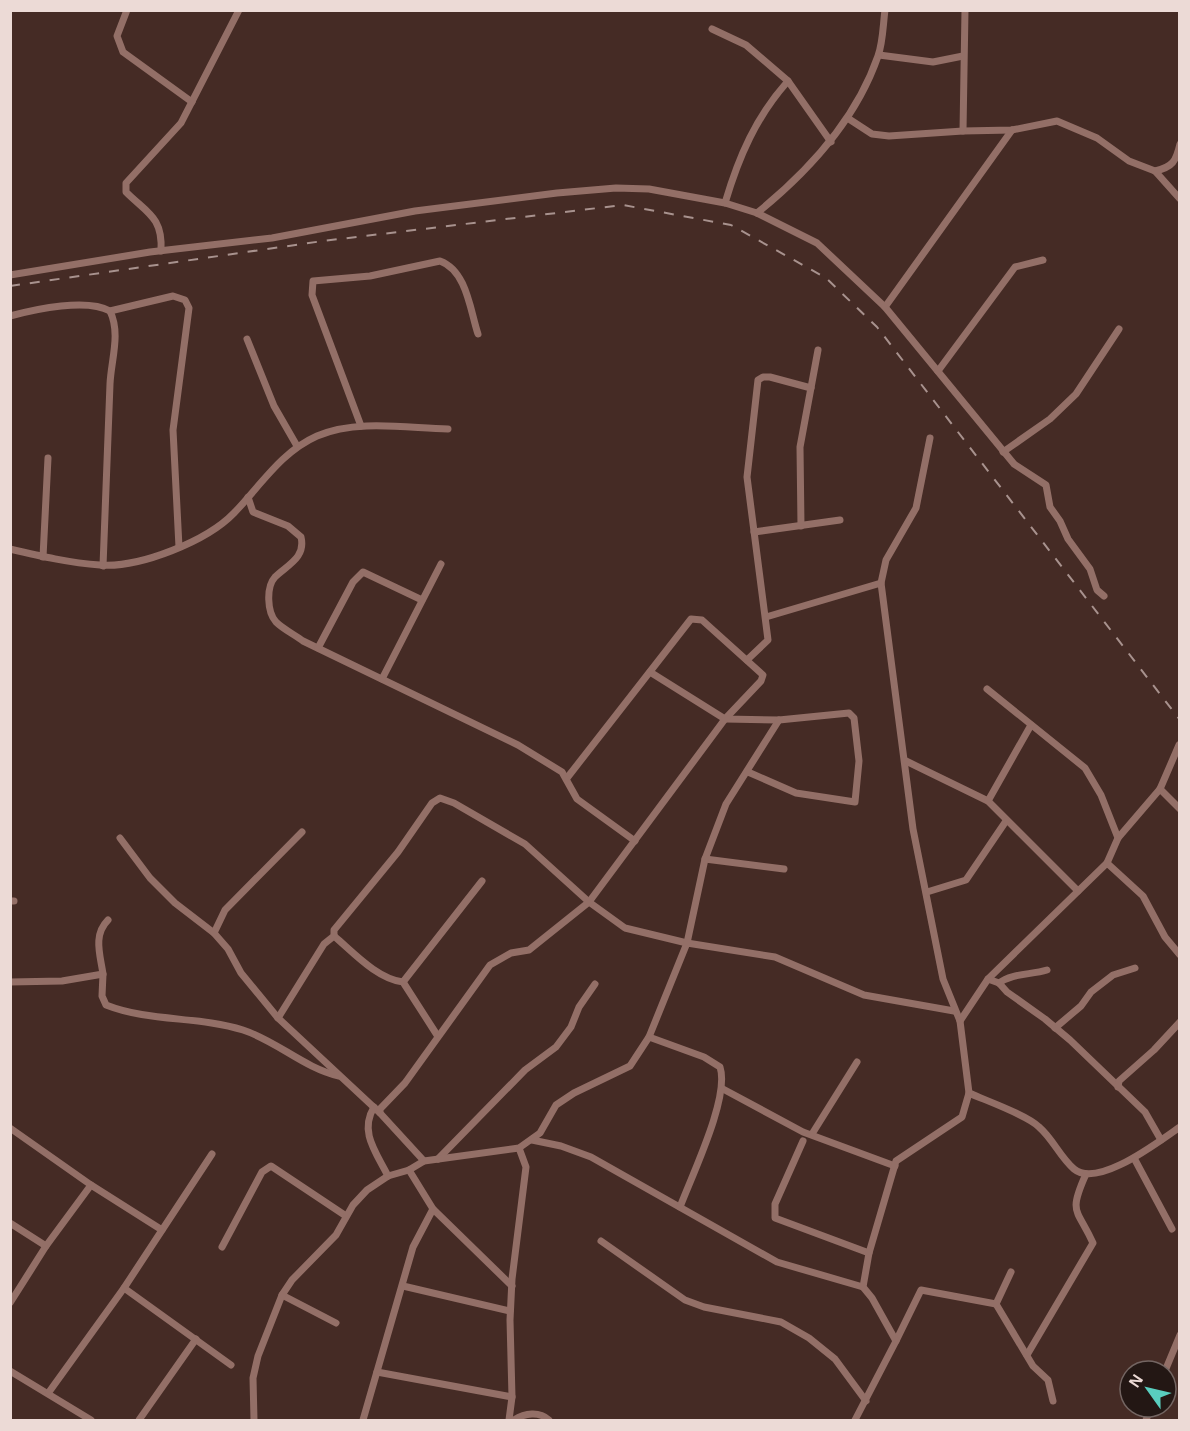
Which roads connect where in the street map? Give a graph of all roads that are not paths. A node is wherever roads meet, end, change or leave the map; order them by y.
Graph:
1 (127, 10) edge
2 (238, 10) edge
3 (885, 10) edge
4 (965, 10) edge
5 (712, 29) dead end
6 (879, 55) junction
7 (963, 56) junction
8 (788, 81) junction
9 (192, 102) junction
10 (849, 119) junction
11 (963, 130) junction
12 (1012, 130) junction
13 (831, 142) junction
14 (1179, 144) edge
15 (1155, 171) junction
16 (1179, 199) edge
17 (725, 202) junction
18 (757, 213) junction
19 (160, 251) junction
20 (1043, 260) dead end
21 (10, 275) edge
22 (885, 307) junction
23 (110, 311) junction
24 (10, 316) edge
25 (1119, 329) dead end
26 (478, 334) dead end
27 (247, 339) dead end
28 (818, 350) dead end
29 (938, 371) junction
30 (811, 388) junction
31 (361, 426) junction
32 (448, 429) dead end
33 (930, 438) dead end
34 (297, 446) junction
35 (1003, 452) junction
36 (48, 458) dead end
37 (248, 497) junction
38 (840, 520) dead end
39 (801, 526) junction
40 (754, 532) junction
41 (179, 547) junction
42 (10, 549) edge
43 (44, 557) junction
44 (441, 564) dead end
45 (103, 566) junction
46 (881, 583) junction
47 (1104, 596) dead end
48 (422, 600) junction
49 (766, 617) junction
50 (318, 648) junction
51 (747, 660) junction
52 (650, 672) junction
53 (382, 679) junction
54 (987, 689) dead end
55 (725, 719) junction
56 (779, 720) junction
57 (1031, 725) junction
58 (1179, 745) edge
59 (906, 761) junction
60 (748, 772) junction
61 (567, 778) junction
62 (1161, 789) junction
63 (988, 801) junction
64 (1179, 809) edge
65 (1006, 821) junction
66 (302, 832) dead end
67 (120, 838) dead end
68 (1118, 838) junction
69 (634, 841) junction
70 (705, 859) junction
71 (1107, 863) junction
72 (784, 869) dead end
73 (482, 881) dead end
74 (1078, 891) junction
75 (927, 892) junction
76 (589, 902) junction
77 (108, 920) dead end
78 (214, 933) junction
79 (334, 936) junction
80 (687, 943) junction
81 (1179, 955) edge
82 (1135, 968) dead end
83 (1047, 970) dead end
84 (103, 974) junction
85 (988, 979) junction
86 (10, 982) edge
87 (403, 982) junction
88 (999, 983) junction
89 (596, 984) dead end
90 (954, 1011) junction
91 (278, 1018) junction
92 (960, 1022) junction
93 (1179, 1022) edge
94 (1056, 1028) junction
95 (437, 1035) junction
96 (649, 1036) junction
97 (857, 1062) dead end
98 (341, 1077) junction
99 (1118, 1087) junction
100 (723, 1089) junction
101 (969, 1093) junction
102 (374, 1107) junction
103 (380, 1113) junction
104 (1179, 1127) edge
105 (10, 1128) edge
106 (812, 1134) junction
107 (532, 1140) junction
108 (1161, 1140) junction
109 (803, 1141) dead end
110 (519, 1148) junction
111 (212, 1154) dead end
112 (1134, 1158) junction
113 (438, 1159) junction
114 (424, 1161) junction
115 (895, 1166) junction
116 (410, 1170) junction
117 (1086, 1174) junction
118 (388, 1176) junction
119 (91, 1185) junction
120 (680, 1207) junction
121 (433, 1209) junction
122 (346, 1216) junction
123 (10, 1223) edge
124 (162, 1230) junction
125 (1172, 1230) dead end
126 (601, 1241) dead end
127 (46, 1246) junction
128 (222, 1247) dead end
129 (869, 1253) junction
130 (1011, 1272) dead end
131 (403, 1286) junction
132 (512, 1286) junction
133 (863, 1287) junction
134 (124, 1288) junction
135 (282, 1295) junction
136 (10, 1303) edge
137 (996, 1304) junction
138 (510, 1311) junction
139 (336, 1323) dead end
140 (1179, 1335) edge
141 (196, 1340) junction
142 (896, 1341) junction
143 (1027, 1355) junction
144 (1170, 1359) edge
145 (231, 1365) dead end
146 (10, 1371) edge
147 (377, 1372) junction
148 (49, 1392) junction
149 (512, 1397) junction
150 (866, 1401) junction
151 (1053, 1401) dead end
152 (92, 1420) edge
153 (139, 1420) edge
154 (254, 1420) edge
155 (363, 1420) edge
156 (509, 1420) edge
157 (514, 1420) edge
158 (549, 1420) edge
159 (855, 1420) edge

1 - 9 street
2 - 9 street
3 - 6 street
4 - 7 street
5 - 8 street
6 - 7 street
6 - 10 street
7 - 11 street
8 - 13 street
8 - 17 street
9 - 19 street
10 - 11 street
10 - 13 street
11 - 12 street
12 - 15 street
12 - 22 street
13 - 18 street
14 - 15 street
15 - 16 street
17 - 18 street
17 - 19 street
18 - 22 street
19 - 21 street
20 - 29 street
22 - 29 street
23 - 24 street
23 - 41 street
23 - 45 street
25 - 35 street
26 - 31 street
27 - 34 street
28 - 30 street
29 - 35 street
30 - 39 street
30 - 40 street
31 - 32 street
31 - 34 street
33 - 46 street
34 - 37 street
35 - 47 street
36 - 43 street
37 - 41 street
37 - 50 street
38 - 39 street
39 - 40 street
40 - 49 street
41 - 45 street
42 - 43 street
43 - 45 street
44 - 48 street
46 - 49 street
46 - 59 street
48 - 50 street
48 - 53 street
49 - 51 street
50 - 53 street
51 - 52 street
51 - 55 street
52 - 55 street
52 - 61 street
53 - 61 street
54 - 57 street
55 - 56 street
55 - 69 street
56 - 60 street
56 - 60 street
57 - 63 street
57 - 68 street
58 - 62 street
59 - 63 street
59 - 75 street
60 - 70 street
61 - 69 street
62 - 64 street
62 - 68 street
63 - 65 street
65 - 74 street
65 - 75 street
66 - 78 street
67 - 78 street
68 - 71 street
69 - 76 street
70 - 72 street
70 - 80 street
71 - 74 street
71 - 81 street
73 - 87 street
74 - 85 street
75 - 90 street
76 - 79 street
76 - 80 street
76 - 95 street
77 - 84 street
78 - 91 street
79 - 87 street
79 - 91 street
80 - 90 street
80 - 96 street
82 - 94 street
83 - 88 street
84 - 86 street
84 - 98 street
85 - 88 street
85 - 92 street
87 - 95 street
88 - 94 street
89 - 113 street
90 - 92 street
91 - 98 street
92 - 101 street
93 - 99 street
94 - 99 street
95 - 103 street
96 - 100 street
96 - 107 street
97 - 106 street
98 - 102 street
99 - 108 street
100 - 106 street
100 - 120 street
101 - 115 street
101 - 117 street
102 - 103 street
102 - 118 street
103 - 114 street
104 - 108 street
105 - 119 street
106 - 115 street
107 - 110 street
107 - 120 street
108 - 112 street
109 - 129 street
110 - 113 street
110 - 132 street
111 - 124 street
112 - 117 street
112 - 125 street
113 - 114 street
114 - 116 street
115 - 129 street
116 - 118 street
116 - 121 street
117 - 143 street
118 - 122 street
119 - 124 street
119 - 127 street
120 - 133 street
121 - 131 street
121 - 132 street
122 - 128 street
122 - 135 street
123 - 127 street
124 - 134 street
126 - 150 street
127 - 136 street
129 - 133 street
130 - 137 street
131 - 138 street
131 - 147 street
132 - 138 street
133 - 142 street
134 - 141 street
134 - 148 street
135 - 139 street
135 - 154 street
137 - 142 street
137 - 143 street
138 - 149 street
140 - 144 street
141 - 145 street
141 - 153 street
142 - 150 street
143 - 151 street
146 - 148 street
147 - 149 street
147 - 155 street
148 - 152 street
149 - 156 street
150 - 159 street
157 - 158 street

